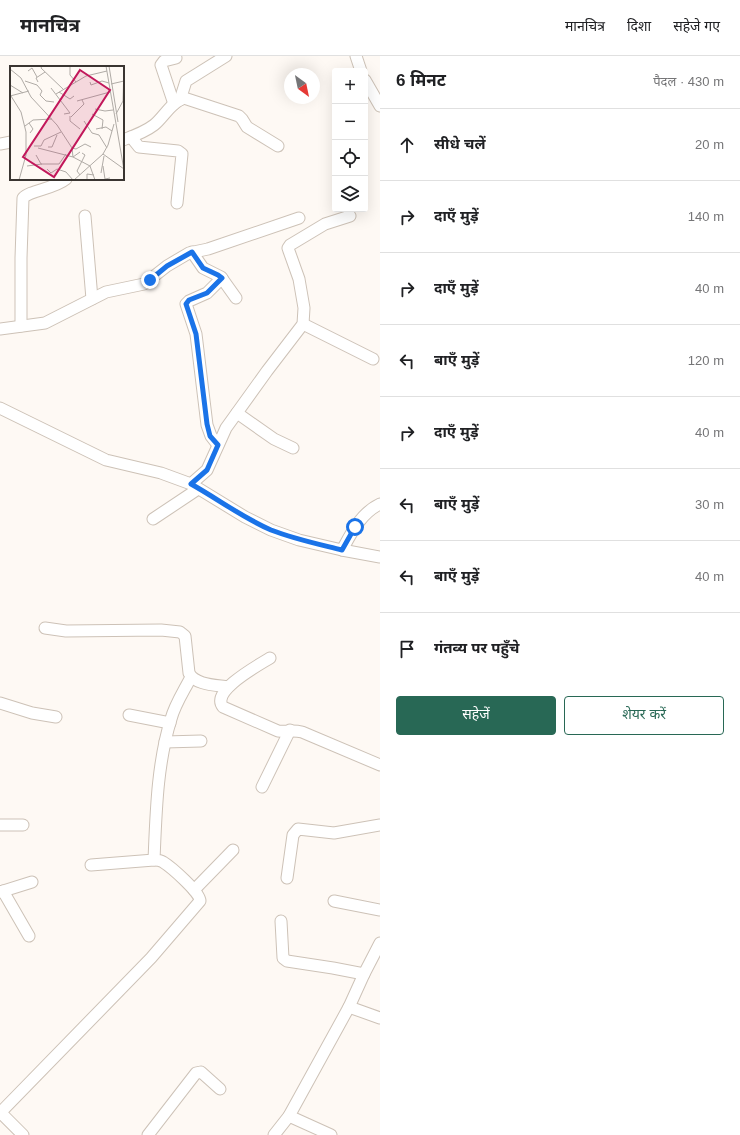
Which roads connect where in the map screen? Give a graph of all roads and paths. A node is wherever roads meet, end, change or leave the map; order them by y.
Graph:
1 (226, 56) edge
2 (356, 56) edge
3 (176, 58) dead end
4 (360, 68) edge
5 (368, 85) edge
6 (177, 102) junction
7 (380, 106) edge
8 (127, 139) edge
9 (10, 142) edge
10 (0, 144) edge
11 (278, 146) dead end
12 (64, 180) edge
13 (177, 203) dead end
14 (85, 216) dead end
15 (350, 216) dead end
16 (299, 218) dead end
17 (192, 252) junction
18 (222, 278) junction
19 (236, 298) dead end
20 (92, 299) junction
21 (303, 324) junction
22 (21, 326) junction
23 (0, 328) edge
24 (373, 360) dead end
25 (1, 410) edge
26 (237, 413) junction
27 (218, 445) junction
28 (292, 448) dead end
29 (195, 487) junction
30 (380, 504) edge
31 (153, 519) dead end
32 (342, 550) junction
33 (380, 556) edge
34 (45, 628) dead end
35 (270, 658) dead end
36 (191, 677) junction
37 (228, 687) junction
38 (0, 703) edge
39 (129, 715) dead end
40 (56, 717) dead end
41 (170, 723) junction
42 (290, 730) junction
43 (201, 741) dead end
44 (165, 742) junction
45 (380, 765) edge
46 (262, 787) dead end
47 (0, 825) edge
48 (23, 825) dead end
49 (380, 825) edge
50 (233, 850) dead end
51 (154, 860) junction
52 (91, 865) dead end
53 (287, 878) dead end
54 (32, 882) dead end
55 (194, 890) junction
56 (2, 892) edge
57 (334, 901) dead end
58 (380, 910) edge
59 (281, 921) dead end
60 (29, 936) dead end
61 (380, 943) edge
62 (364, 974) junction
63 (350, 1007) junction
64 (380, 1018) edge
65 (220, 1089) dead end
66 (0, 1112) edge
67 (289, 1116) junction
68 (23, 1135) edge
69 (148, 1135) edge
70 (274, 1135) edge
71 (331, 1135) edge

1 - 6 street
2 - 4 street
3 - 6 street
5 - 7 street
6 - 8 street
6 - 11 street
8 - 13 street
9 - 10 street
12 - 22 street
14 - 20 street
15 - 21 street
16 - 17 street
17 - 18 street
17 - 20 street
18 - 19 street
18 - 27 street
20 - 22 street
21 - 24 street
21 - 26 street
22 - 23 street
25 - 29 street
26 - 27 street
26 - 28 street
27 - 29 street
29 - 31 street
29 - 32 street
30 - 32 street
32 - 33 street
34 - 36 street
35 - 37 street
36 - 37 street
36 - 41 street
37 - 42 street
38 - 40 street
39 - 41 street
41 - 44 street
42 - 45 street
42 - 46 street
43 - 44 street
44 - 51 street
47 - 48 street
49 - 53 street
50 - 55 street
51 - 52 street
51 - 55 street
54 - 56 street
55 - 66 street
56 - 60 street
57 - 58 street
59 - 62 street
61 - 62 street
62 - 63 street
63 - 64 street
63 - 67 street
65 - 69 street
66 - 68 street
67 - 70 street
67 - 71 street

